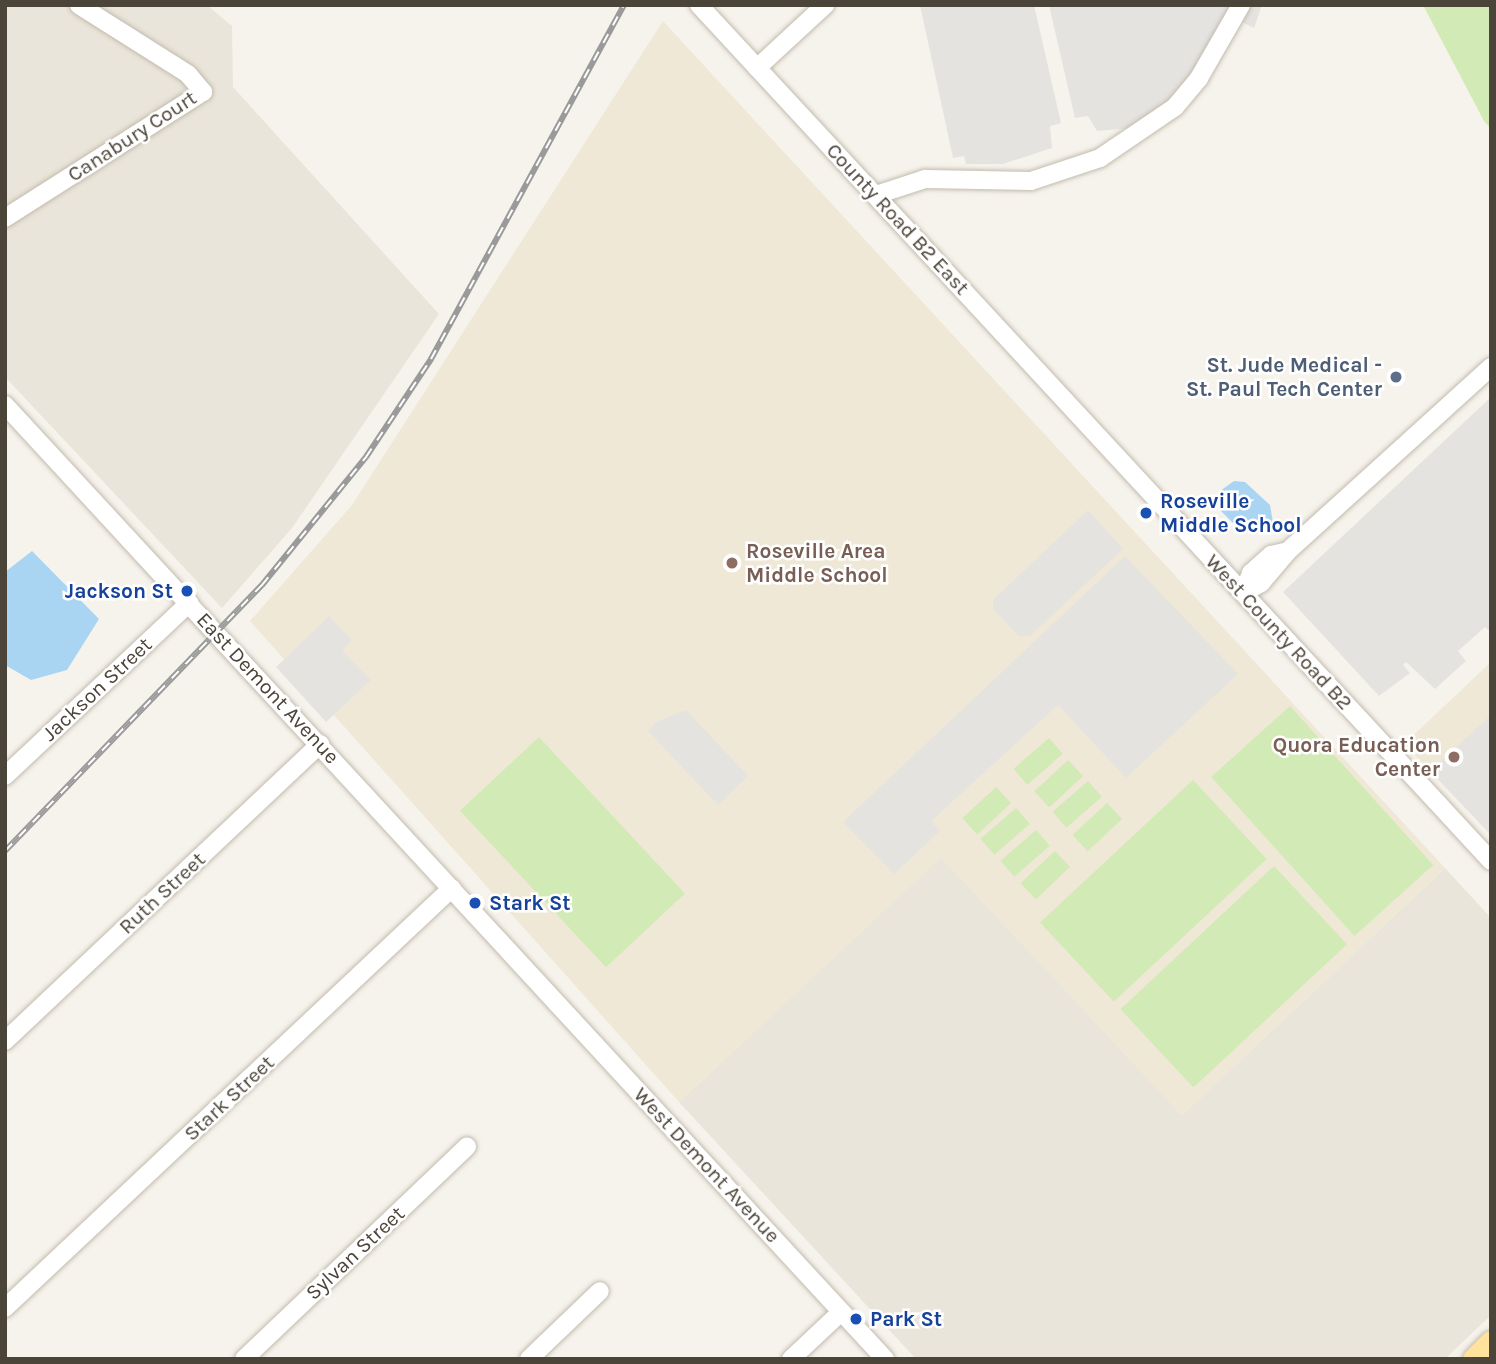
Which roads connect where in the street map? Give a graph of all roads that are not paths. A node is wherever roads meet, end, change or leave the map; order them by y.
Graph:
1 (79, 5) edge
2 (699, 5) edge
3 (825, 5) edge
4 (1241, 5) edge
5 (757, 68) junction
6 (876, 195) junction
7 (5, 218) edge
8 (1491, 367) edge
9 (5, 405) edge
10 (1096, 433) joint
11 (1243, 593) junction
12 (189, 603) junction
13 (320, 744) junction
14 (5, 776) edge
15 (1491, 861) edge
16 (452, 888) junction
17 (529, 972) joint
18 (5, 1041) edge
19 (467, 1147) dead end
20 (600, 1292) dead end
21 (5, 1308) edge
22 (841, 1312) junction
23 (1491, 1342) edge
24 (244, 1359) edge
25 (529, 1359) edge
26 (791, 1359) edge
27 (885, 1359) edge
28 (1474, 1359) edge

1 - 7 street, Canabury Court
2 - 5 street, County Road B2 East
3 - 5 street
4 - 6 street
5 - 6 street, County Road B2 East
6 - 10 street, County Road B2 East
8 - 11 street
9 - 12 street, East Demont Avenue
10 - 11 street, West County Road B2
11 - 15 street, West County Road B2
12 - 13 street, East Demont Avenue
12 - 14 street, Jackson Street
13 - 16 street, East Demont Avenue
13 - 18 street, Ruth Street
16 - 17 street, East Demont Avenue
16 - 21 street, Stark Street
17 - 22 street, West Demont Avenue
19 - 24 street, Sylvan Street
20 - 25 street
22 - 26 street
22 - 27 street, West Demont Avenue
23 - 28 main road

